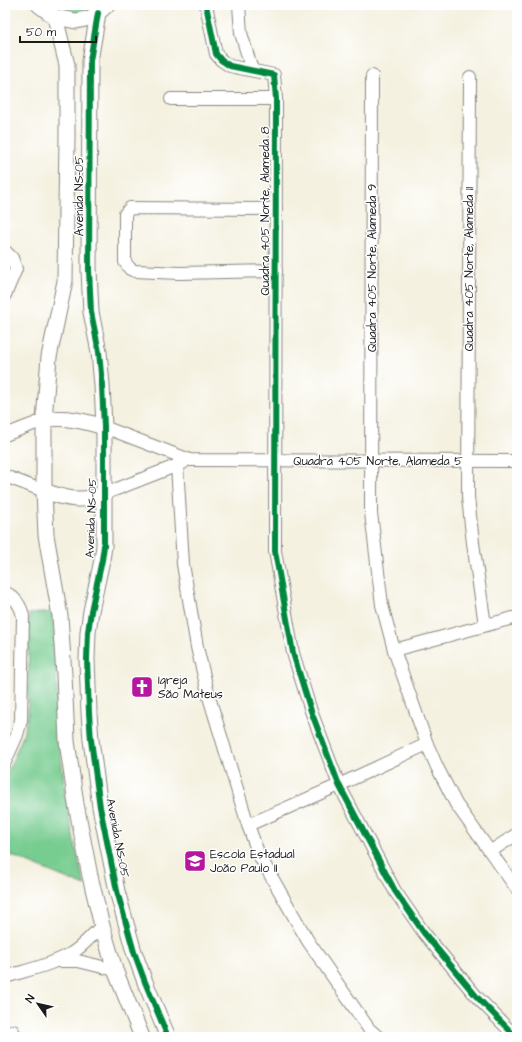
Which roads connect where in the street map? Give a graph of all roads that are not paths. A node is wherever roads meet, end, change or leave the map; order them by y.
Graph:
1 (39, 5) edge
2 (206, 5) edge
3 (239, 5) edge
4 (103, 9) edge
5 (55, 17) junction
6 (252, 70) junction
7 (372, 76) dead end
8 (470, 77) dead end
9 (170, 99) dead end
10 (276, 99) junction
11 (276, 209) junction
12 (9, 255) edge
13 (276, 271) junction
14 (5, 295) edge
15 (44, 420) junction
16 (104, 427) junction
17 (5, 435) edge
18 (190, 460) junction
19 (276, 460) junction
20 (371, 461) junction
21 (468, 461) junction
22 (517, 461) edge
23 (177, 465) junction
24 (5, 476) edge
25 (44, 491) junction
26 (104, 494) junction
27 (5, 592) edge
28 (517, 617) edge
29 (485, 625) junction
30 (394, 650) junction
31 (427, 744) junction
32 (5, 762) edge
33 (339, 786) junction
34 (248, 825) junction
35 (517, 834) edge
36 (491, 851) junction
37 (517, 889) edge
38 (102, 926) junction
39 (56, 961) junction
40 (114, 970) junction
41 (5, 977) edge
42 (142, 1037) edge
43 (168, 1037) edge
44 (378, 1037) edge
45 (516, 1037) edge

1 - 5 street
2 - 6 street, Quadra 405 Norte, Alameda 8
3 - 6 street
4 - 5 street
4 - 16 street, Avenida NS-05
5 - 15 street, Avenida NS-05
6 - 10 street, Quadra 405 Norte, Alameda 8
7 - 20 street, Quadra 405 Norte, Alameda 9
8 - 21 street, Quadra 405 Norte, Alameda 11
9 - 10 street
10 - 11 street, Quadra 405 Norte, Alameda 8
11 - 13 street, Quadra 405 Norte, Alameda 8
11 - 13 street
12 - 14 street
13 - 19 street, Quadra 405 Norte, Alameda 8
15 - 16 street
15 - 17 street
15 - 25 street, Avenida NS-05
16 - 18 street
16 - 26 street, Avenida NS-05
18 - 19 street, Quadra 405 Norte, Alameda 5
18 - 23 street
19 - 20 street, Quadra 405 Norte, Alameda 5
19 - 33 street, Quadra 405 Norte, Alameda 8
20 - 21 street, Quadra 405 Norte, Alameda 5
20 - 30 street, Quadra 405 Norte, Alameda 9
21 - 22 street, Quadra 405 Norte, Alameda 5
21 - 29 street, Quadra 405 Norte, Alameda 11
23 - 26 street
23 - 34 street
24 - 25 street
25 - 26 street
25 - 38 street, Avenida NS-05
26 - 43 street, Avenida NS-05
27 - 32 street
28 - 29 street
29 - 30 street
30 - 31 street, Quadra 405 Norte, Alameda 9
31 - 33 street
31 - 36 street, Quadra 405 Norte, Alameda 9
33 - 34 street
33 - 45 street, Quadra 405 Norte, Alameda 8
34 - 44 street
35 - 36 street
36 - 37 street, Quadra 405 Norte, Alameda 9
38 - 39 street
38 - 40 street, Avenida NS-05
39 - 40 street
39 - 41 street
40 - 42 street, Avenida NS-05

